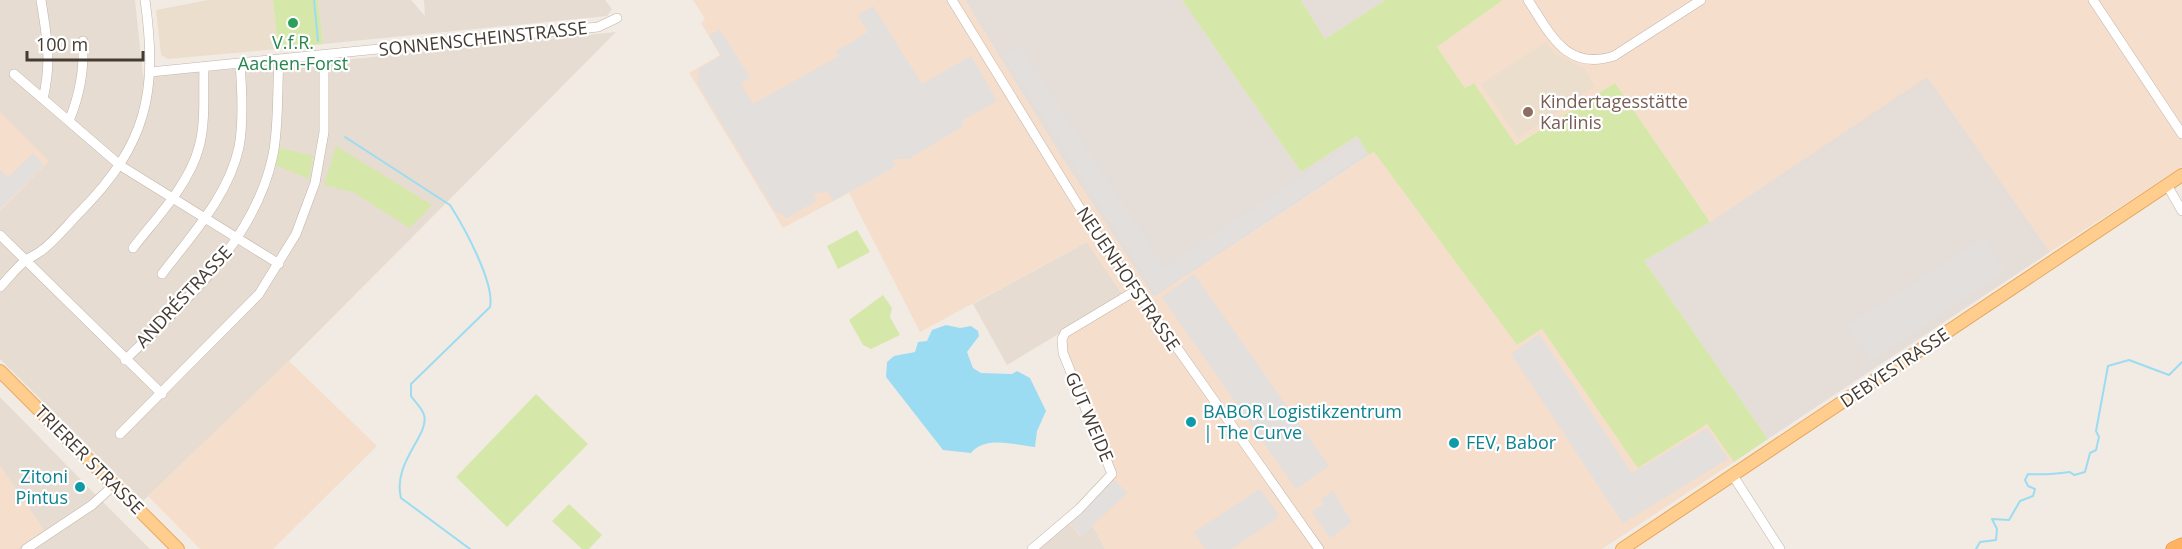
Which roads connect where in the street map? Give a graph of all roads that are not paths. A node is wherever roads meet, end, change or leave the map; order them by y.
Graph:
1 (41, 0) edge
2 (145, 0) edge
3 (952, 0) edge
4 (1528, 0) edge
5 (1701, 0) edge
6 (2092, 0) edge
7 (616, 18) dead end
8 (83, 41) dead end
9 (324, 56) junction
10 (279, 59) junction
11 (240, 63) junction
12 (204, 68) junction
13 (150, 72) junction
14 (14, 74) dead end
15 (43, 99) junction
16 (69, 121) junction
17 (2182, 134) edge
18 (121, 166) junction
19 (2182, 175) edge
20 (2167, 185) junction
21 (172, 197) junction
22 (2182, 211) edge
23 (205, 218) junction
24 (0, 234) edge
25 (237, 239) junction
26 (133, 248) dead end
27 (26, 260) junction
28 (279, 264) junction
29 (162, 274) dead end
30 (0, 287) edge
31 (1135, 291) junction
32 (125, 360) junction
33 (0, 371) edge
34 (162, 394) junction
35 (120, 434) dead end
36 (1732, 474) junction
37 (114, 485) junction
38 (2182, 545) edge
39 (26, 549) edge
40 (178, 549) edge
41 (1032, 549) edge
42 (1319, 549) edge
43 (1622, 549) edge
44 (1780, 549) edge
45 (2173, 549) edge

1 - 15 street
2 - 13 street
3 - 31 street, NEUENHOFSTRASSE
4 - 5 street
6 - 17 street
7 - 9 street, SONNENSCHEINSTRASSE
8 - 16 street
9 - 10 street, SONNENSCHEINSTRASSE
9 - 28 street
10 - 11 street, SONNENSCHEINSTRASSE
10 - 25 street, ANDRÉSTRASSE
11 - 12 street, SONNENSCHEINSTRASSE
11 - 23 street
12 - 13 street, SONNENSCHEINSTRASSE
12 - 21 street
13 - 18 street
14 - 15 street
15 - 16 street
16 - 18 street
18 - 21 street
18 - 27 street
19 - 20 main road, DEBYESTRASSE
20 - 22 street
20 - 36 main road, DEBYESTRASSE
21 - 23 street
21 - 26 street
23 - 25 street
23 - 29 street
24 - 27 street
25 - 28 street
25 - 32 street, ANDRÉSTRASSE
27 - 30 street
27 - 32 street
28 - 34 street
31 - 41 street, GUT WEIDE
31 - 42 street, NEUENHOFSTRASSE
32 - 34 street
33 - 37 main road, TRIERER STRASSE
34 - 35 street
36 - 43 main road, DEBYESTRASSE
36 - 44 street
37 - 39 street
37 - 40 main road, TRIERER STRASSE
38 - 45 highway

